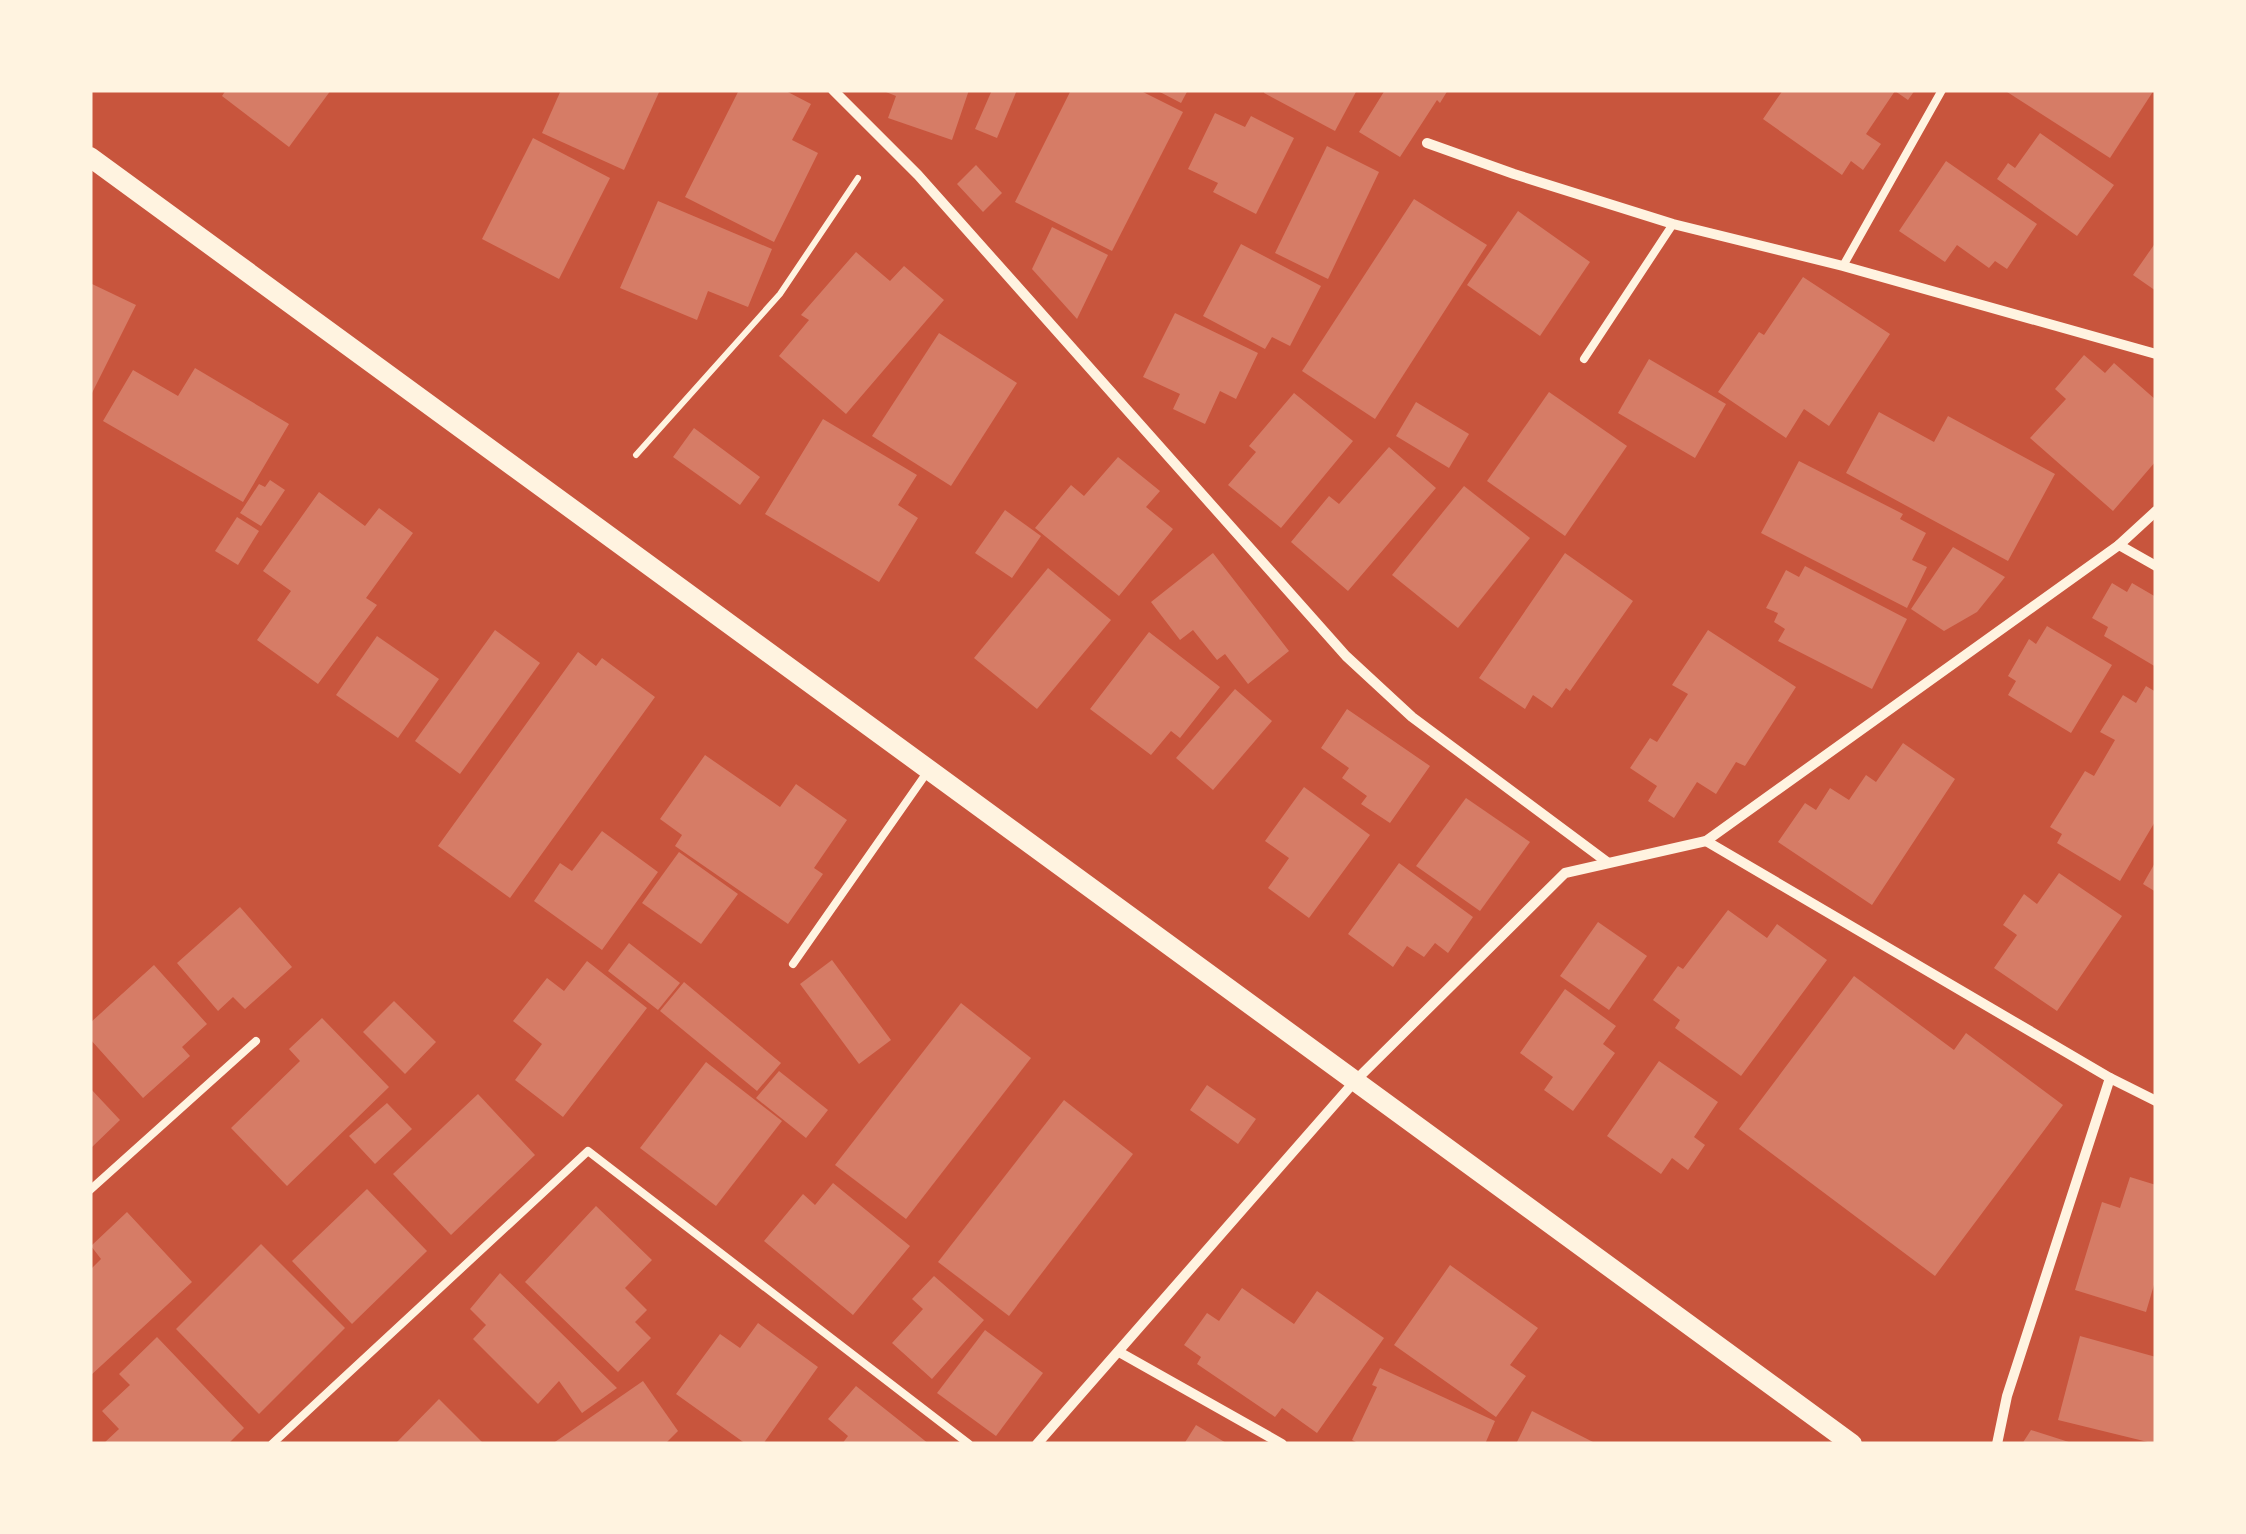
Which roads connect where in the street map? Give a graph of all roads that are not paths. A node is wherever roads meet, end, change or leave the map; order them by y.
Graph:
1 (834, 90) edge
2 (1942, 90) edge
3 (1427, 143) dead end
4 (90, 157) edge
5 (1673, 224) junction
6 (1842, 266) junction
7 (2156, 354) edge
8 (1584, 359) dead end
9 (2156, 512) edge
10 (2119, 545) junction
11 (2156, 566) edge
12 (929, 770) junction
13 (1706, 840) junction
14 (1607, 862) junction
15 (793, 964) dead end
16 (256, 1041) dead end
17 (2110, 1078) junction
18 (1355, 1081) junction
19 (2156, 1101) edge
20 (90, 1190) edge
21 (1118, 1352) junction
22 (272, 1444) edge
23 (969, 1444) edge
24 (1037, 1444) edge
25 (1282, 1444) edge
26 (1852, 1444) edge
27 (1997, 1444) edge

1 - 14 street
2 - 6 lane
3 - 5 street
4 - 12 main road
5 - 6 street
5 - 8 lane
6 - 7 street
9 - 10 street
10 - 11 street
10 - 13 street
12 - 15 lane
12 - 18 main road
13 - 14 street
13 - 17 street
14 - 18 street
16 - 20 lane
17 - 19 street
17 - 27 street
18 - 21 street
18 - 26 main road
21 - 24 street
21 - 25 street
22 - 23 lane

